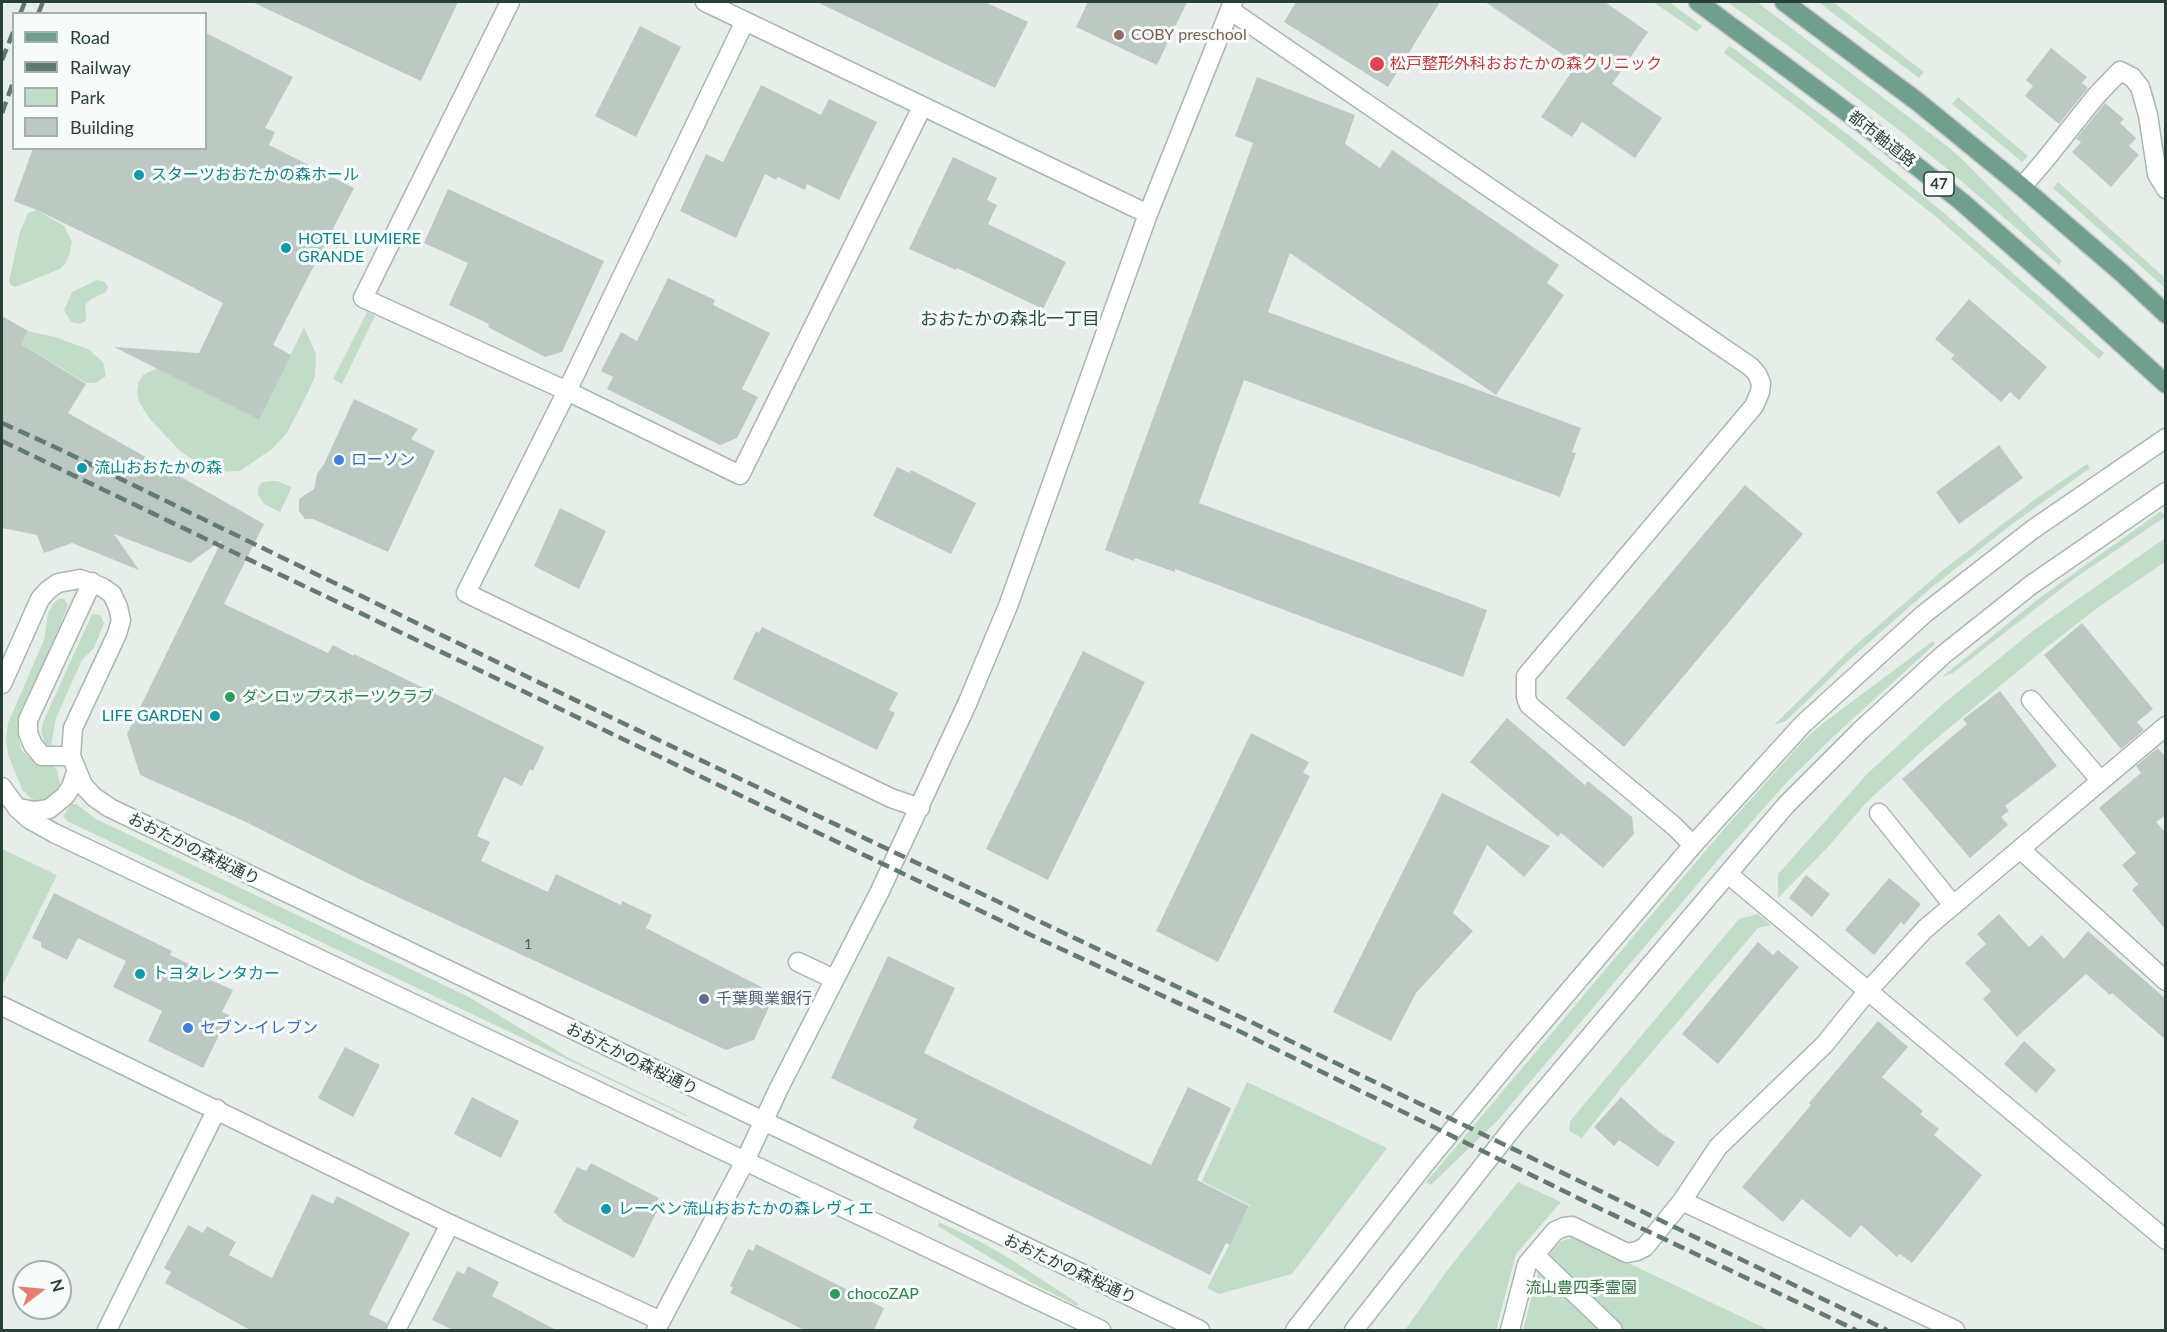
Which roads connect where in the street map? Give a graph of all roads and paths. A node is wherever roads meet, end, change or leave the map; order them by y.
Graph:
1 (510, 2) edge
2 (705, 2) edge
3 (1698, 2) edge
4 (1784, 2) edge
5 (1232, 5) edge
6 (745, 21) junction
7 (922, 107) junction
8 (2022, 187) junction
9 (2166, 189) edge
10 (1148, 214) junction
11 (2166, 314) edge
12 (2166, 384) edge
13 (567, 391) junction
14 (2166, 438) edge
15 (2166, 492) edge
16 (92, 582) junction
17 (2, 684) edge
18 (2031, 700) dead end
19 (2166, 726) edge
20 (74, 764) junction
21 (2101, 781) junction
22 (2, 787) edge
23 (17, 808) junction
24 (920, 808) junction
25 (1879, 813) dead end
26 (1694, 845) junction
27 (2019, 849) junction
28 (1728, 874) junction
29 (1953, 905) junction
30 (798, 962) dead end
31 (834, 979) junction
32 (2166, 981) edge
33 (1867, 992) junction
34 (2, 1006) edge
35 (217, 1109) junction
36 (762, 1122) junction
37 (744, 1161) junction
38 (1682, 1201) junction
39 (450, 1224) junction
40 (2166, 1240) edge
41 (1535, 1255) junction
42 (658, 1326) edge
43 (107, 1330) edge
44 (396, 1330) edge
45 (1101, 1330) edge
46 (1200, 1330) edge
47 (1295, 1330) edge
48 (1354, 1330) edge
49 (1509, 1330) edge
50 (1613, 1330) edge
51 (1954, 1330) edge

1 - 13 street
2 - 6 street
3 - 12 main road, 都市軸道路 / 47
4 - 8 main road
5 - 10 street
5 - 26 street
6 - 7 street
6 - 13 street
7 - 10 street
7 - 13 street
8 - 9 street
8 - 11 main road
10 - 24 street
13 - 24 street
14 - 26 street
15 - 28 street
16 - 17 street
16 - 20 street
16 - 20 street
18 - 21 street
19 - 21 street
20 - 23 street
20 - 36 street, おおたかの森桜通り
21 - 27 street
22 - 23 street
23 - 37 street
24 - 31 street
25 - 29 street
26 - 47 street
27 - 29 street
27 - 32 street
28 - 33 street
28 - 48 street
29 - 33 street
30 - 31 street
31 - 36 street
33 - 38 street
33 - 40 street
34 - 35 street
35 - 39 street
35 - 43 street
36 - 37 street
36 - 46 street, おおたかの森桜通り
37 - 42 street
37 - 45 street
38 - 41 street
38 - 51 street
39 - 42 street
39 - 44 street
41 - 49 street
41 - 50 street

